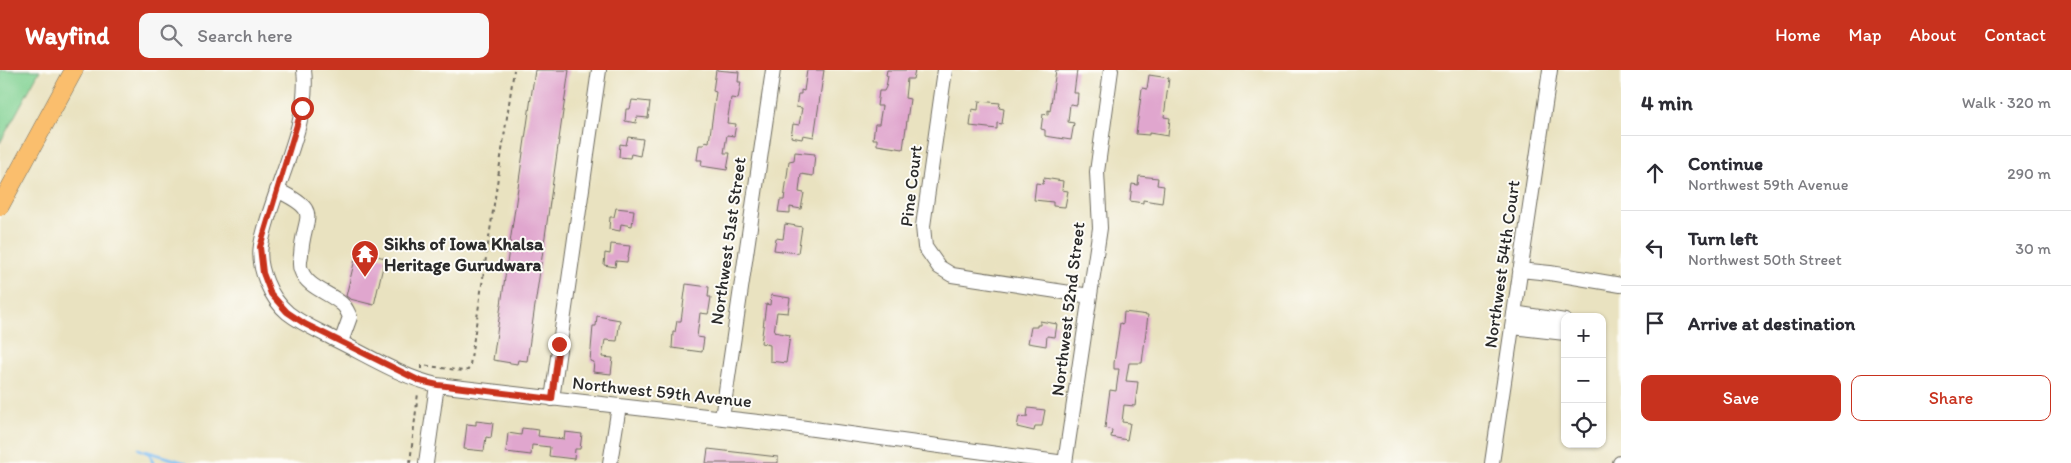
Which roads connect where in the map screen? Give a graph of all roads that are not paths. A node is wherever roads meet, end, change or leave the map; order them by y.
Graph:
1 (74, 70) edge
2 (304, 70) edge
3 (600, 70) edge
4 (773, 70) edge
5 (946, 70) edge
6 (1112, 70) edge
7 (1550, 70) edge
8 (277, 190) junction
9 (0, 206) edge
10 (1520, 270) junction
11 (1621, 285) edge
12 (1090, 296) junction
13 (1514, 313) junction
14 (1561, 320) edge
15 (1512, 327) junction
16 (1561, 333) edge
17 (341, 342) junction
18 (438, 385) junction
19 (552, 399) junction
20 (619, 406) junction
21 (722, 418) junction
22 (426, 463) edge
23 (610, 463) edge
24 (1065, 463) edge
25 (1492, 463) edge

1 - 9 main road
2 - 8 street, Northwest 59th Avenue
3 - 19 street
4 - 21 street, Northwest 51st Street
5 - 12 street, Pine Court
6 - 12 street, Northwest 52nd Street
7 - 10 street, Northwest 54th Court
8 - 17 street, Northwest 59th Avenue
8 - 17 street
10 - 11 street
10 - 13 street, Northwest 54th Court
12 - 24 street, Northwest 52nd Street
13 - 14 street
13 - 15 street, Northwest 54th Court
15 - 16 street
15 - 25 street, Northwest 54th Court
17 - 18 street, Northwest 59th Avenue
18 - 19 street, Northwest 59th Avenue
18 - 22 street
19 - 20 street, Northwest 59th Avenue
20 - 21 street, Northwest 59th Avenue
20 - 23 street
21 - 24 street, Northwest 59th Avenue

